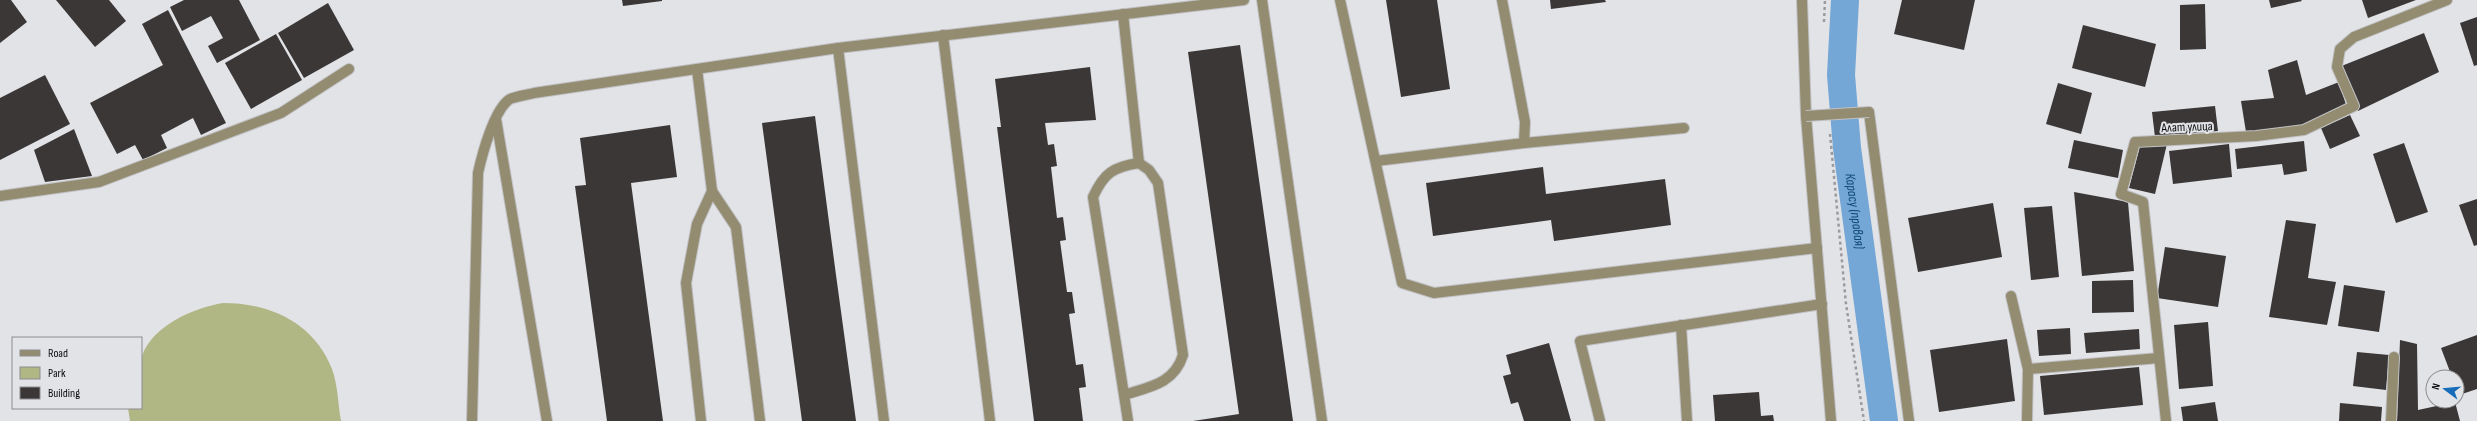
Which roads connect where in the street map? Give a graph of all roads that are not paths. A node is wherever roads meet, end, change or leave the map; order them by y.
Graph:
1 (1244, 0) edge
2 (1262, 0) edge
3 (1340, 0) edge
4 (1502, 0) edge
5 (1802, 0) edge
6 (2447, 0) edge
7 (1123, 14) junction
8 (944, 35) junction
9 (838, 48) junction
10 (349, 68) dead end
11 (697, 69) junction
12 (1806, 116) junction
13 (496, 118) junction
14 (1684, 128) dead end
15 (1524, 143) junction
16 (1376, 161) junction
17 (1139, 163) junction
18 (712, 191) junction
19 (0, 196) edge
20 (1817, 248) junction
21 (2011, 296) dead end
22 (1822, 304) junction
23 (1681, 326) junction
24 (2394, 357) dead end
25 (2159, 358) junction
26 (2028, 369) junction
27 (1124, 395) junction
28 (472, 421) edge
29 (547, 421) edge
30 (702, 421) edge
31 (760, 421) edge
32 (884, 421) edge
33 (990, 421) edge
34 (1128, 421) edge
35 (1322, 421) edge
36 (1600, 421) edge
37 (1687, 421) edge
38 (1831, 421) edge
39 (1909, 421) edge
40 (2027, 421) edge
41 (2166, 421) edge
42 (2391, 421) edge

1 - 7 street
2 - 35 street
3 - 16 street
4 - 15 street
5 - 12 street
6 - 25 street, Алат улица
7 - 8 street
7 - 17 street
8 - 9 street
8 - 33 street
9 - 11 street
9 - 32 street
10 - 19 street
11 - 13 street
11 - 18 street
12 - 20 street
12 - 39 street, bridge
13 - 28 street
13 - 29 street
14 - 15 street
15 - 16 street
16 - 20 street
17 - 27 street
17 - 27 street
18 - 30 street
18 - 31 street
20 - 22 street
21 - 26 street
22 - 23 street
22 - 38 street
23 - 36 street
23 - 37 street
24 - 42 street
25 - 26 street
25 - 41 street, Алат улица
26 - 40 street
27 - 34 street

